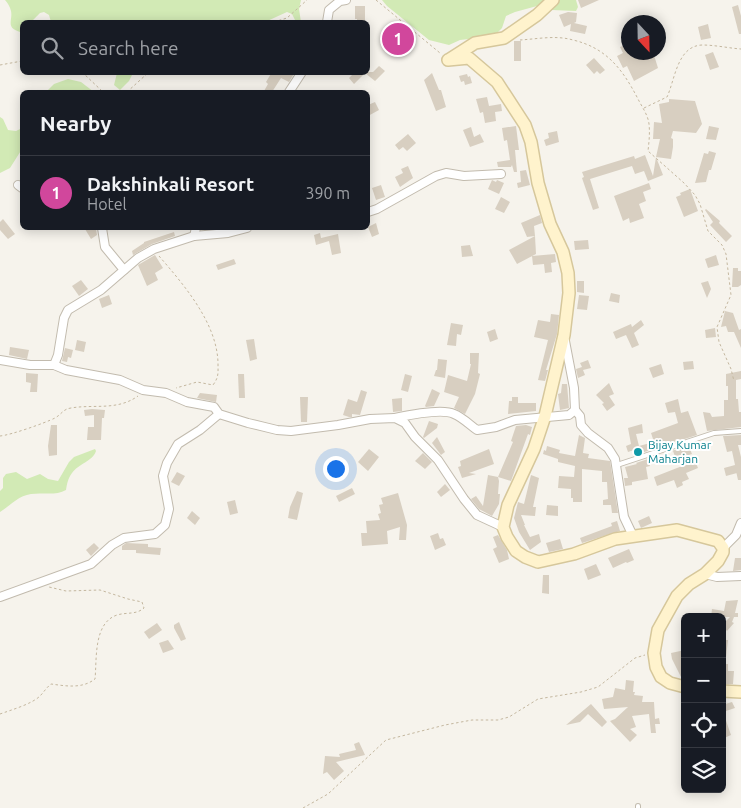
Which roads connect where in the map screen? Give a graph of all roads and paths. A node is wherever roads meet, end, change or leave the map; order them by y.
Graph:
1 (307, 0) edge
2 (346, 0) edge
3 (376, 0) edge
4 (553, 0) edge
5 (280, 20) edge
6 (327, 20) edge
7 (502, 39) junction
8 (741, 49) edge
9 (448, 60) junction
10 (20, 61) edge
11 (0, 65) edge
12 (85, 75) edge
13 (146, 75) edge
14 (300, 75) edge
15 (101, 90) edge
16 (129, 90) edge
17 (290, 90) edge
18 (643, 108) junction
19 (501, 174) dead end
20 (370, 211) edge
21 (102, 230) edge
22 (196, 230) edge
23 (239, 230) edge
24 (194, 236) junction
25 (154, 249) junction
26 (124, 270) junction
27 (564, 335) junction
28 (0, 360) edge
29 (54, 365) junction
30 (734, 381) dead end
31 (143, 390) junction
32 (166, 393) junction
33 (575, 410) junction
34 (219, 414) junction
35 (545, 416) junction
36 (396, 418) junction
37 (741, 431) edge
38 (0, 436) edge
39 (617, 465) junction
40 (741, 523) edge
41 (503, 526) junction
42 (633, 536) junction
43 (723, 548) junction
44 (705, 574) junction
45 (741, 576) edge
46 (41, 581) junction
47 (0, 597) edge
48 (654, 653) junction
49 (681, 686) edge
50 (726, 691) edge
51 (741, 692) edge
52 (0, 714) edge
53 (303, 808) edge

1 - 5 path
2 - 6 street
3 - 9 path
4 - 7 main road
7 - 9 main road
7 - 18 path
8 - 18 path
9 - 27 main road
10 - 11 path
12 - 15 path
13 - 16 path
14 - 17 street
18 - 30 path
19 - 20 street
21 - 26 street
22 - 24 street
23 - 24 street
24 - 25 street
25 - 26 street
25 - 32 path
26 - 29 street
27 - 33 street
27 - 35 main road
28 - 29 street
29 - 31 street
31 - 32 street
31 - 38 path
32 - 34 street
33 - 35 street
33 - 39 street
34 - 36 street
34 - 46 street
35 - 36 street
35 - 41 main road
36 - 41 street
37 - 39 lane
39 - 42 street
40 - 43 street
41 - 42 main road
42 - 43 main road
43 - 44 main road
44 - 45 street
44 - 48 main road
46 - 47 street
46 - 52 path
48 - 49 main road
48 - 53 path
50 - 51 main road

